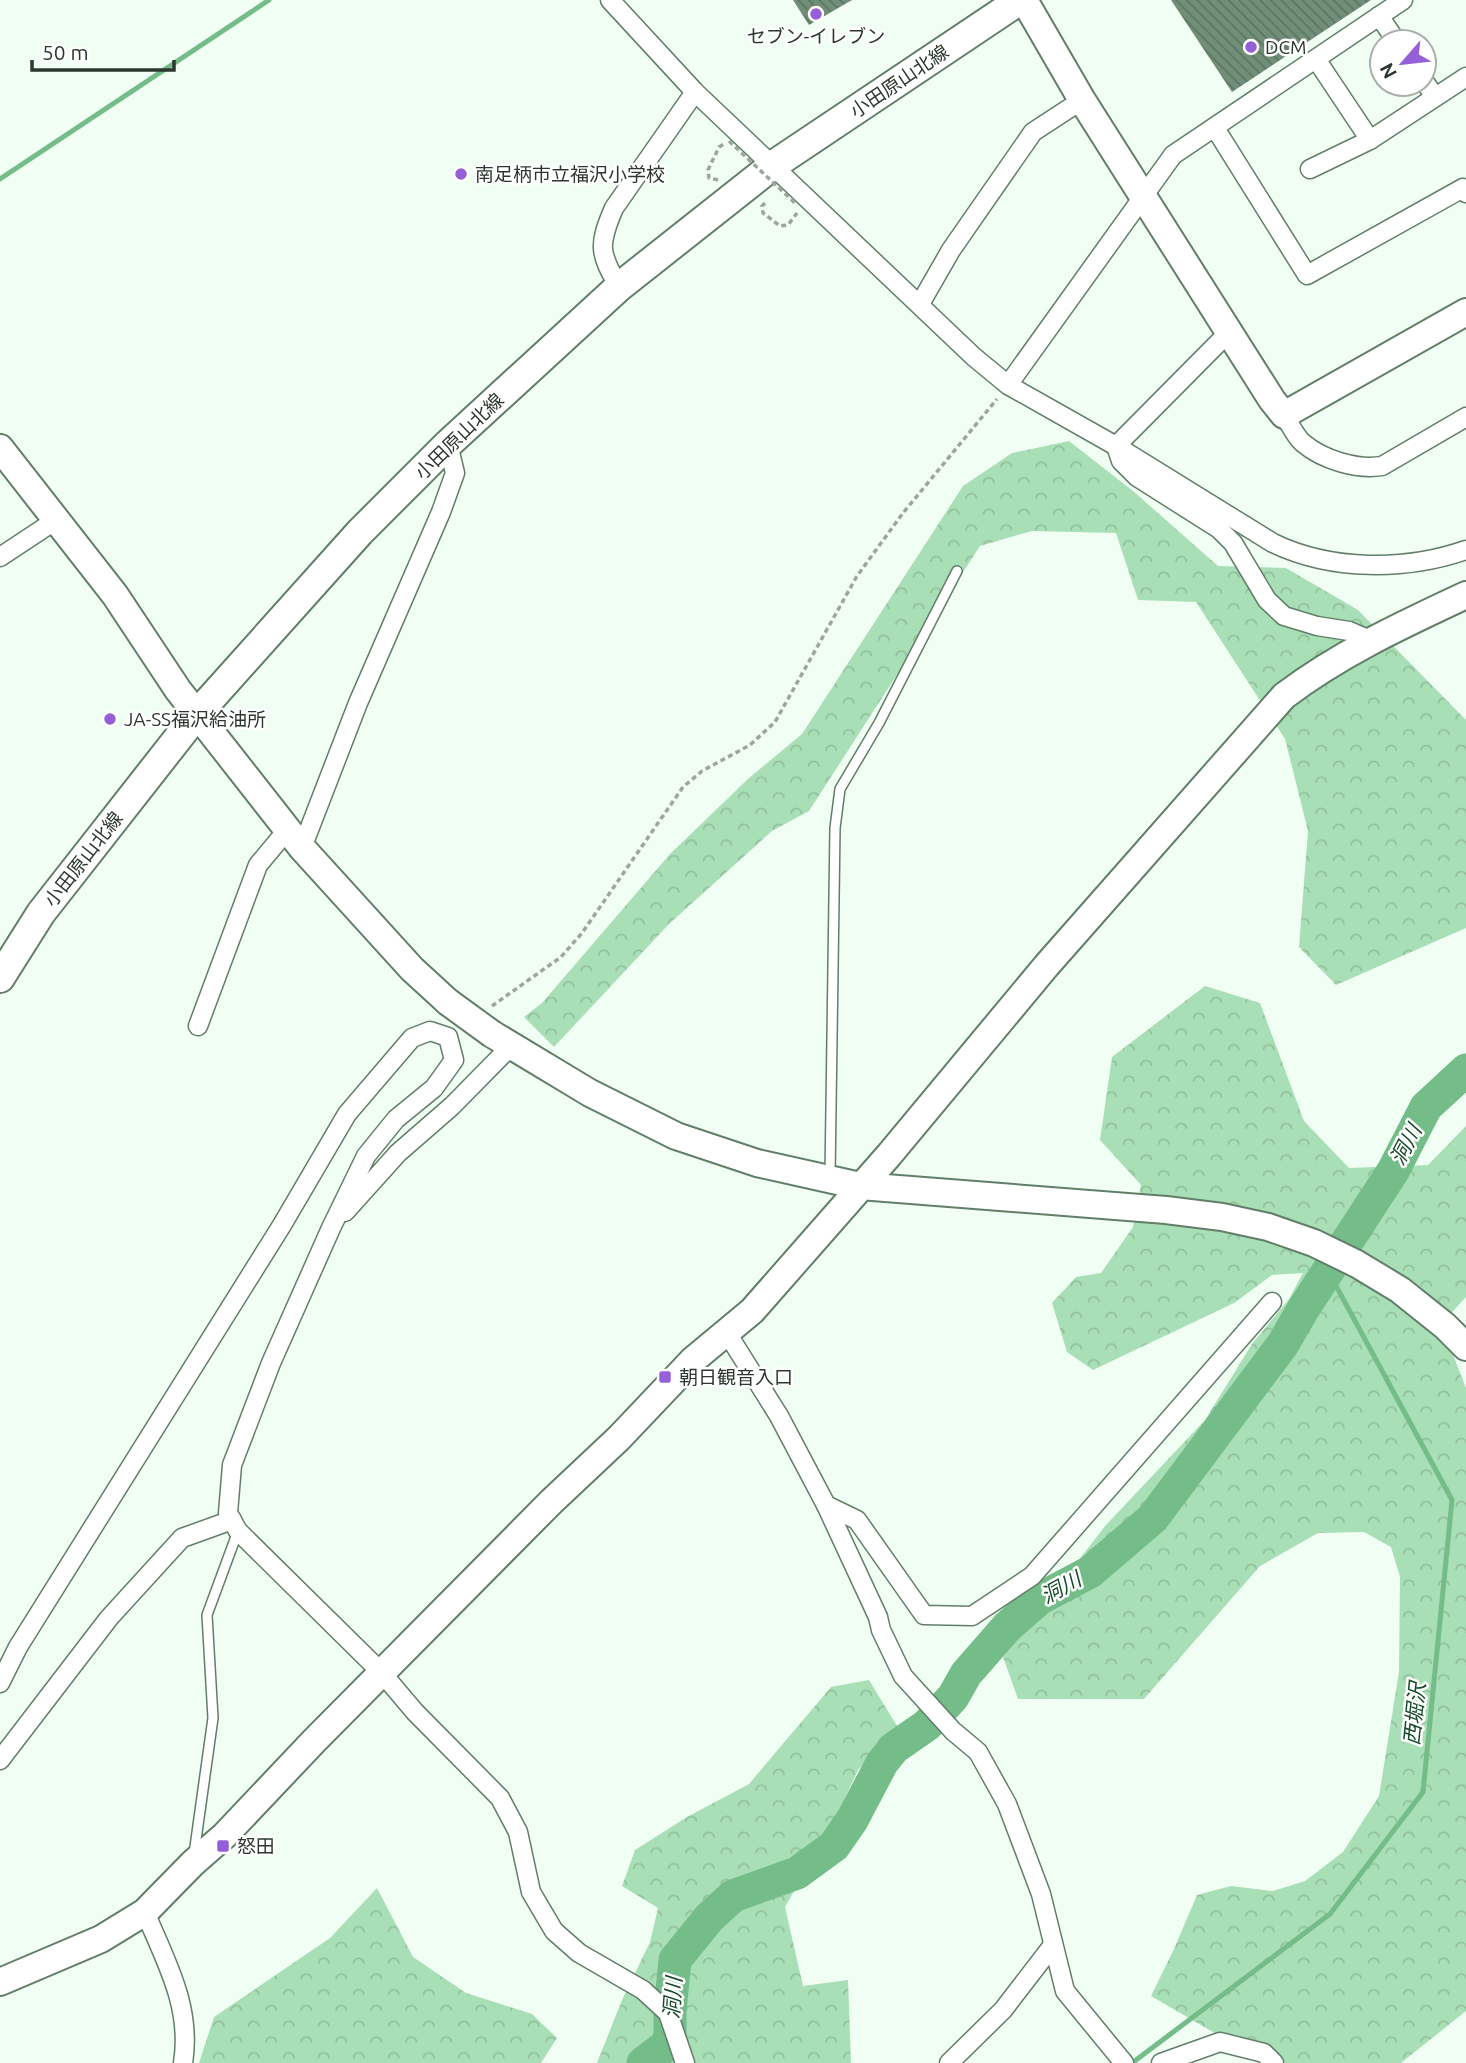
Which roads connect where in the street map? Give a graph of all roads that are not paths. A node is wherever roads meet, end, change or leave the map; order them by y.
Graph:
1 (610, 0) edge
2 (1022, 0) edge
3 (1403, 0) edge
4 (1379, 16) junction
5 (1387, 28) edge
6 (1317, 59) junction
7 (1466, 77) edge
8 (695, 92) junction
9 (1438, 95) edge
10 (1433, 98) edge
11 (1082, 100) junction
12 (1215, 128) junction
13 (1370, 140) junction
14 (772, 166) junction
15 (1310, 169) dead end
16 (1466, 194) edge
17 (1143, 196) junction
18 (619, 287) junction
19 (920, 304) junction
20 (1466, 312) edge
21 (1230, 331) junction
22 (1008, 385) junction
23 (1284, 415) junction
24 (1466, 417) edge
25 (448, 443) junction
26 (1116, 446) junction
27 (0, 448) edge
28 (56, 520) junction
29 (1466, 550) edge
30 (0, 557) edge
31 (957, 570) dead end
32 (1466, 595) edge
33 (1370, 640) junction
34 (197, 714) junction
35 (295, 839) junction
36 (0, 978) edge
37 (198, 1026) dead end
38 (497, 1030) junction
39 (830, 1179) junction
40 (860, 1186) junction
41 (331, 1228) junction
42 (1272, 1302) dead end
43 (727, 1334) junction
44 (1466, 1348) edge
45 (826, 1505) junction
46 (235, 1525) junction
47 (382, 1673) junction
48 (0, 1683) edge
49 (0, 1760) edge
50 (193, 1863) junction
51 (145, 1912) junction
52 (1053, 1945) junction
53 (0, 1982) edge
54 (183, 2063) edge
55 (685, 2063) edge
56 (949, 2063) edge
57 (1124, 2063) edge
58 (1161, 2063) edge
59 (1274, 2063) edge

1 - 8 street
2 - 11 street
2 - 14 main road, 小田原山北線
3 - 4 street
4 - 5 street
4 - 6 street
6 - 12 street
6 - 13 street
7 - 9 street
8 - 14 street
8 - 18 street
10 - 13 street
11 - 17 street
11 - 19 street
12 - 16 street
12 - 17 street
13 - 15 street
14 - 18 main road, 小田原山北線
14 - 19 street
17 - 21 street
17 - 22 street
18 - 25 main road, 小田原山北線
19 - 22 street
20 - 23 street
21 - 23 street
21 - 26 street
22 - 26 street
23 - 24 street
25 - 34 main road, 小田原山北線
25 - 35 street
26 - 29 street
26 - 33 street
27 - 28 street
28 - 30 street
28 - 34 street
31 - 39 lane
32 - 33 street
33 - 40 street
34 - 35 street
34 - 36 main road, 小田原山北線
35 - 37 street
35 - 38 street, bridge
38 - 39 street
38 - 41 street
39 - 40 street
40 - 43 street
40 - 44 street
41 - 46 street
41 - 48 street
42 - 45 street
43 - 45 street
43 - 47 street
45 - 52 street
46 - 47 street
46 - 49 street
46 - 50 lane
47 - 50 street
47 - 55 street
50 - 51 street
51 - 53 street
51 - 54 street
52 - 56 street
52 - 57 street
58 - 59 street

